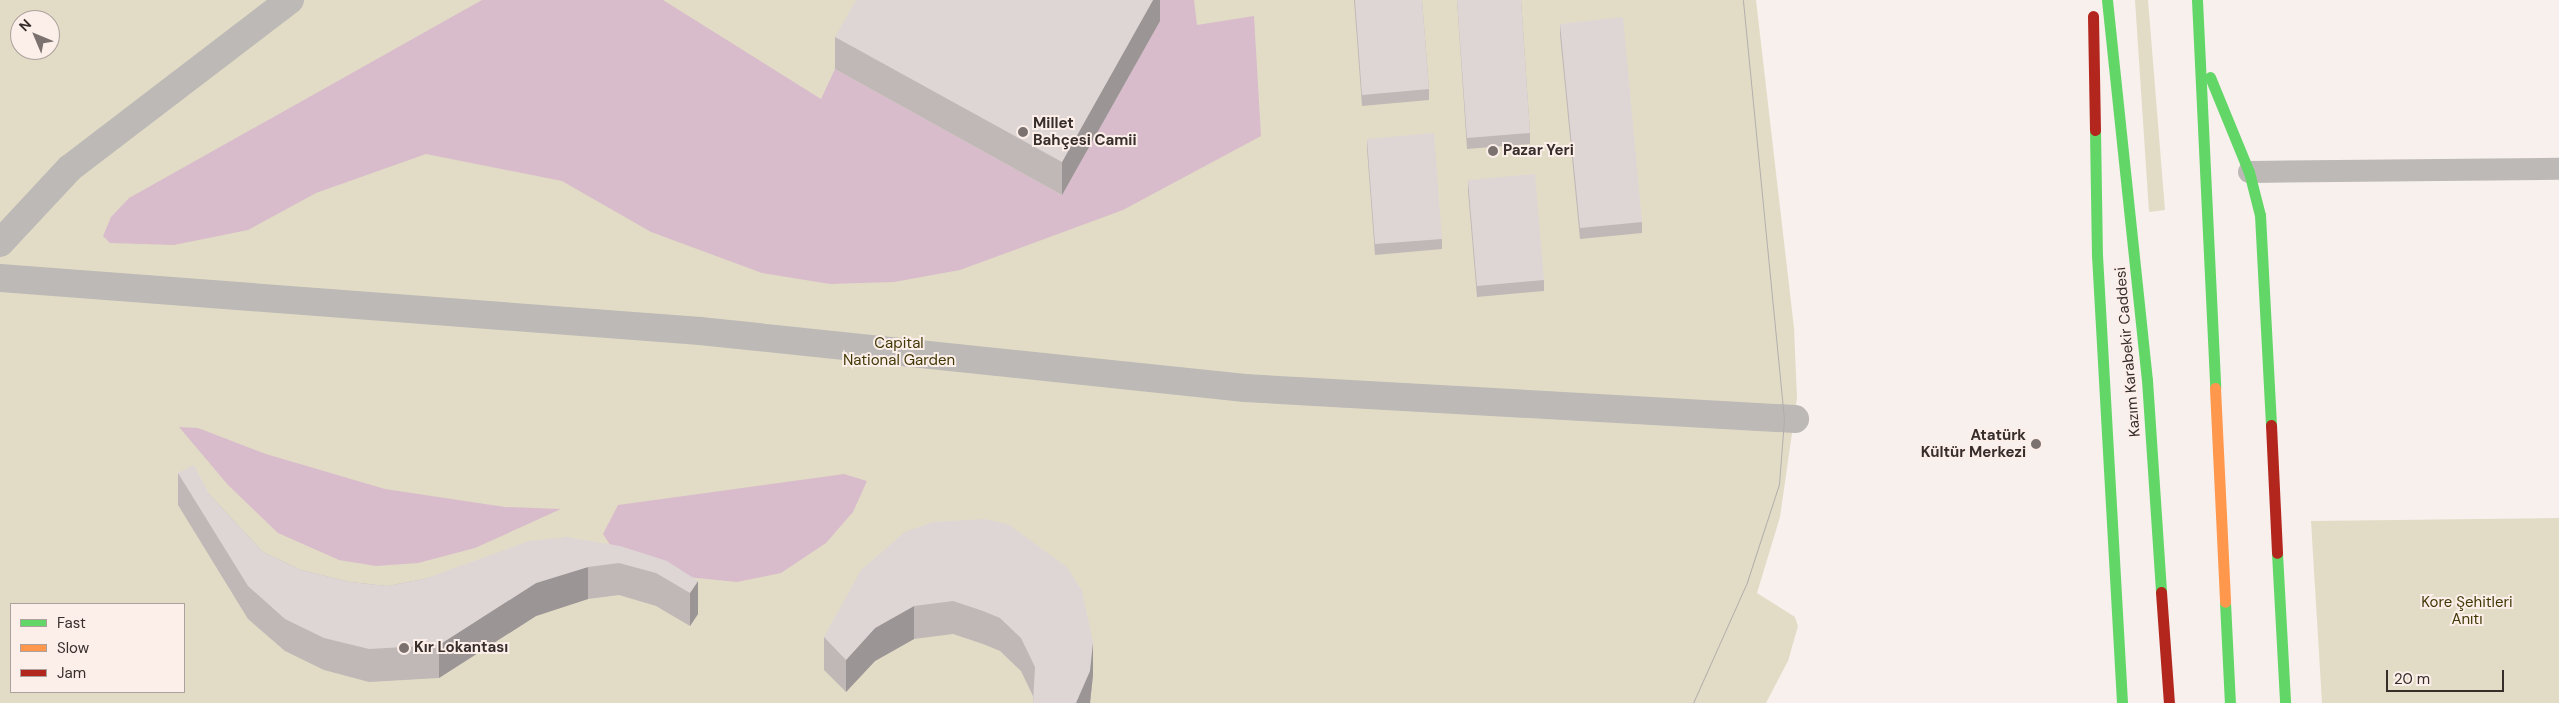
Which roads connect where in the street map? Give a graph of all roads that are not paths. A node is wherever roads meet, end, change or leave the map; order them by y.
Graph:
1 (290, 0) edge
2 (2093, 0) edge
3 (2107, 0) edge
4 (2197, 0) edge
5 (2202, 57) junction
6 (2559, 169) edge
7 (2249, 172) junction
8 (0, 243) edge
9 (0, 278) edge
10 (1795, 419) dead end
11 (2122, 703) edge
12 (2169, 703) edge
13 (2230, 703) edge
14 (2285, 703) edge

1 - 8 street
2 - 11 main road
3 - 12 main road, Kazım Karabekir Caddesi
4 - 5 main road
5 - 7 main road
5 - 13 main road
6 - 7 lane
7 - 14 main road
9 - 10 street

